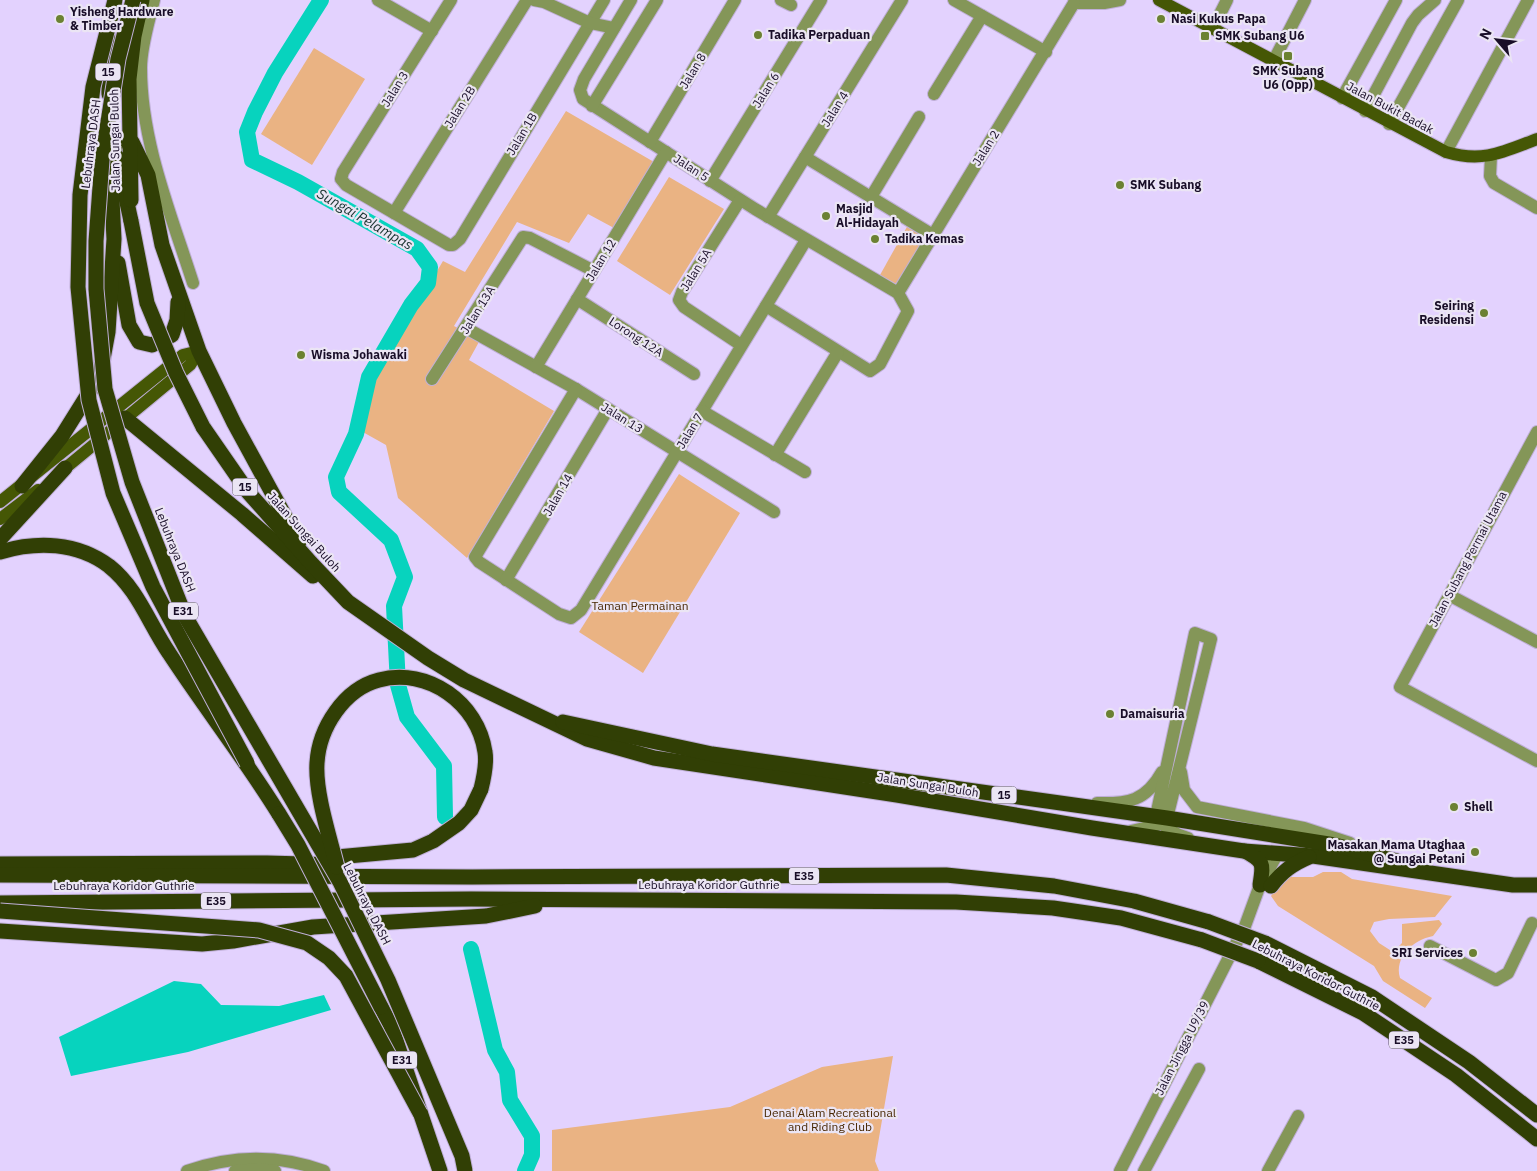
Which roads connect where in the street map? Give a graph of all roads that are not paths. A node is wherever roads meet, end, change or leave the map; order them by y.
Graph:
1 (109, 0) edge
2 (115, 0) edge
3 (133, 0) edge
4 (142, 0) edge
5 (154, 0) edge
6 (378, 0) edge
7 (452, 0) edge
8 (527, 0) edge
9 (534, 0) edge
10 (604, 0) edge
11 (631, 0) edge
12 (657, 0) edge
13 (735, 0) edge
14 (821, 0) edge
15 (902, 0) edge
16 (954, 0) edge
17 (1120, 0) edge
18 (1159, 0) edge
19 (1227, 0) edge
20 (1305, 0) edge
21 (1396, 0) edge
22 (1435, 0) edge
23 (1458, 0) edge
24 (1073, 2) edge
25 (557, 4) edge
26 (1530, 5) edge
27 (982, 16) junction
28 (590, 23) junction
29 (614, 28) junction
30 (1213, 28) junction
31 (432, 31) junction
32 (1046, 52) junction
33 (1274, 60) junction
34 (934, 94) dead end
35 (1342, 98) junction
36 (592, 106) junction
37 (1365, 111) junction
38 (919, 117) dead end
39 (1388, 124) junction
40 (1537, 139) edge
41 (132, 142) junction
42 (650, 142) junction
43 (116, 144) junction
44 (666, 152) junction
45 (1446, 152) junction
46 (1491, 156) junction
47 (805, 157) junction
48 (710, 181) junction
49 (871, 197) junction
50 (740, 200) junction
51 (1537, 208) edge
52 (394, 213) junction
53 (768, 217) junction
54 (131, 221) junction
55 (933, 235) junction
56 (114, 239) junction
57 (806, 240) junction
58 (594, 272) junction
59 (194, 283) dead end
60 (176, 291) junction
61 (898, 293) junction
62 (577, 299) junction
63 (766, 306) junction
64 (466, 328) junction
65 (742, 345) junction
66 (199, 351) junction
67 (838, 352) junction
68 (536, 367) junction
69 (694, 374) dead end
70 (432, 379) dead end
71 (576, 389) junction
72 (608, 409) junction
73 (702, 411) junction
74 (125, 418) junction
75 (1537, 432) edge
76 (678, 452) junction
77 (775, 455) junction
78 (65, 468) junction
79 (805, 472) dead end
80 (22, 486) junction
81 (0, 502) edge
82 (774, 512) dead end
83 (0, 519) edge
84 (0, 539) edge
85 (0, 552) edge
86 (311, 563) junction
87 (506, 580) junction
88 (332, 585) junction
89 (1449, 595) junction
90 (1537, 642) edge
91 (539, 717) junction
92 (1537, 760) edge
93 (247, 763) junction
94 (1174, 763) junction
95 (1050, 802) junction
96 (1161, 819) junction
97 (1122, 833) junction
98 (1268, 834) junction
99 (1212, 845) junction
100 (1335, 845) junction
101 (1244, 851) junction
102 (1282, 852) junction
103 (1312, 856) junction
104 (1389, 859) junction
105 (267, 863) junction
106 (0, 864) edge
107 (0, 874) edge
108 (433, 876) junction
109 (1468, 878) junction
110 (340, 882) junction
111 (1513, 885) junction
112 (1537, 885) edge
113 (1266, 886) junction
114 (1537, 893) edge
115 (567, 900) junction
116 (0, 902) edge
117 (0, 911) edge
118 (1532, 923) dead end
119 (0, 931) edge
120 (1430, 946) dead end
121 (1199, 1069) dead end
122 (420, 1113) junction
123 (1537, 1115) edge
124 (1298, 1116) dead end
125 (1537, 1139) edge
126 (187, 1171) edge
127 (235, 1171) edge
128 (275, 1171) edge
129 (324, 1171) edge
130 (440, 1171) edge
131 (465, 1171) edge
132 (1120, 1171) edge
133 (1144, 1171) edge
134 (1268, 1171) edge

1 - 43 highway, Jalan Sungai Buloh / 15
2 - 93 highway, Lebuhraya DASH / E31, bridge
3 - 110 highway, Lebuhraya DASH / E31, bridge
4 - 41 highway, Jalan Sungai Buloh / 15
5 - 59 street
6 - 31 street
7 - 31 street, Jalan 3
8 - 52 street, Jalan 2B
9 - 25 street
10 - 28 street, Jalan 1B
11 - 29 street
12 - 36 street
13 - 42 street, Jalan 8
14 - 48 street, Jalan 6
15 - 47 street, Jalan 4
16 - 27 street
17 - 24 street
18 - 30 main road, Jalan Bukit Badak
19 - 30 street
20 - 33 street
21 - 35 street
22 - 37 street
23 - 39 street
24 - 32 street, Jalan 2
25 - 28 street
26 - 45 street
27 - 32 street
27 - 34 street
28 - 29 street
28 - 52 street, Jalan 1B
29 - 36 street
30 - 33 main road, Jalan Bukit Badak
31 - 52 street, Jalan 3
32 - 55 street, Jalan 2
33 - 35 main road, Jalan Bukit Badak
35 - 37 main road, Jalan Bukit Badak
36 - 42 street, Jalan 5
37 - 39 main road, Jalan Bukit Badak
38 - 49 street
39 - 45 main road, Jalan Bukit Badak
40 - 46 main road, Jalan Bukit Badak
41 - 54 highway, Jalan Sungai Buloh / 15
41 - 60 highway
42 - 44 street, Jalan 5
43 - 54 highway, Jalan Sungai Buloh / 15
43 - 56 highway
44 - 48 street, Jalan 5
44 - 58 street, Jalan 12
45 - 46 main road, Jalan Bukit Badak
46 - 51 street
47 - 49 street
47 - 53 street, Jalan 4
48 - 50 street, Jalan 5
49 - 55 street
50 - 53 street, Jalan 5
50 - 65 street, Jalan 5A
53 - 57 street, Jalan 5
54 - 86 highway, Jalan Sungai Buloh / 15, bridge
55 - 61 street, Jalan 2
56 - 60 highway
56 - 80 highway
57 - 61 street, Jalan 5
57 - 63 street, Jalan 7
58 - 62 street, Jalan 12
58 - 64 street, Jalan 13A
60 - 66 highway
61 - 67 street
62 - 68 street, Jalan 12
62 - 69 street, Lorong 12A
63 - 65 street, Jalan 7
63 - 67 street
64 - 68 street, Jalan 13
64 - 70 street, Jalan 13A
65 - 73 street, Jalan 7
66 - 74 main road
66 - 80 main road
66 - 86 highway
67 - 77 street
68 - 71 street, Jalan 13
71 - 72 street, Jalan 13
71 - 87 street
72 - 76 street, Jalan 13
72 - 87 street, Jalan 14
73 - 76 street, Jalan 7
73 - 77 street
74 - 78 main road
74 - 88 highway
75 - 89 street, Jalan Subang Permai Utama
76 - 82 street, Jalan 13
76 - 87 street, Jalan 7
77 - 79 street
78 - 83 main road
78 - 84 highway
80 - 81 main road
85 - 93 highway, bridge
86 - 88 highway, Jalan Sungai Buloh / 15
88 - 91 highway, Jalan Sungai Buloh / 15
89 - 90 street
89 - 92 street, Jalan Subang Permai Utama
91 - 95 highway, Jalan Sungai Buloh / 15
91 - 97 highway, Jalan Sungai Buloh / 15
93 - 122 highway, Lebuhraya DASH / E31, bridge
94 - 94 street
94 - 95 street
94 - 96 street
94 - 104 street
95 - 96 highway, Jalan Sungai Buloh / 15
96 - 97 street
96 - 98 highway, Jalan Sungai Buloh / 15
96 - 99 street
97 - 99 highway, Jalan Sungai Buloh / 15
98 - 100 highway, Jalan Sungai Buloh / 15
98 - 102 highway
99 - 101 highway, Jalan Sungai Buloh / 15
100 - 102 highway
100 - 104 highway, Jalan Sungai Buloh / 15
101 - 102 highway, Jalan Sungai Buloh / 15
101 - 113 highway
102 - 103 highway, Jalan Sungai Buloh / 15
102 - 113 street, Jalan Jingga U9/39
103 - 109 highway, Jalan Sungai Buloh / 15
103 - 113 highway
104 - 109 highway, Jalan Sungai Buloh / 15
105 - 106 highway
105 - 108 highway
105 - 110 highway, bridge
107 - 108 highway, Lebuhraya Koridor Guthrie / E35
108 - 123 highway, Lebuhraya Koridor Guthrie / E35, bridge
109 - 111 highway, Jalan Sungai Buloh / 15
110 - 131 highway, Lebuhraya DASH / E31, bridge
111 - 112 highway, Jalan Sungai Buloh / 15
111 - 114 highway, Jalan Sungai Buloh / 15
113 - 132 street, Jalan Jingga U9/39
115 - 116 highway, Lebuhraya Koridor Guthrie / E35
115 - 119 highway
115 - 125 highway, Lebuhraya Koridor Guthrie / E35, bridge
117 - 122 highway, bridge
118 - 120 street
121 - 133 street
122 - 130 highway, Lebuhraya DASH / E31
124 - 134 street
126 - 129 street
127 - 128 street

